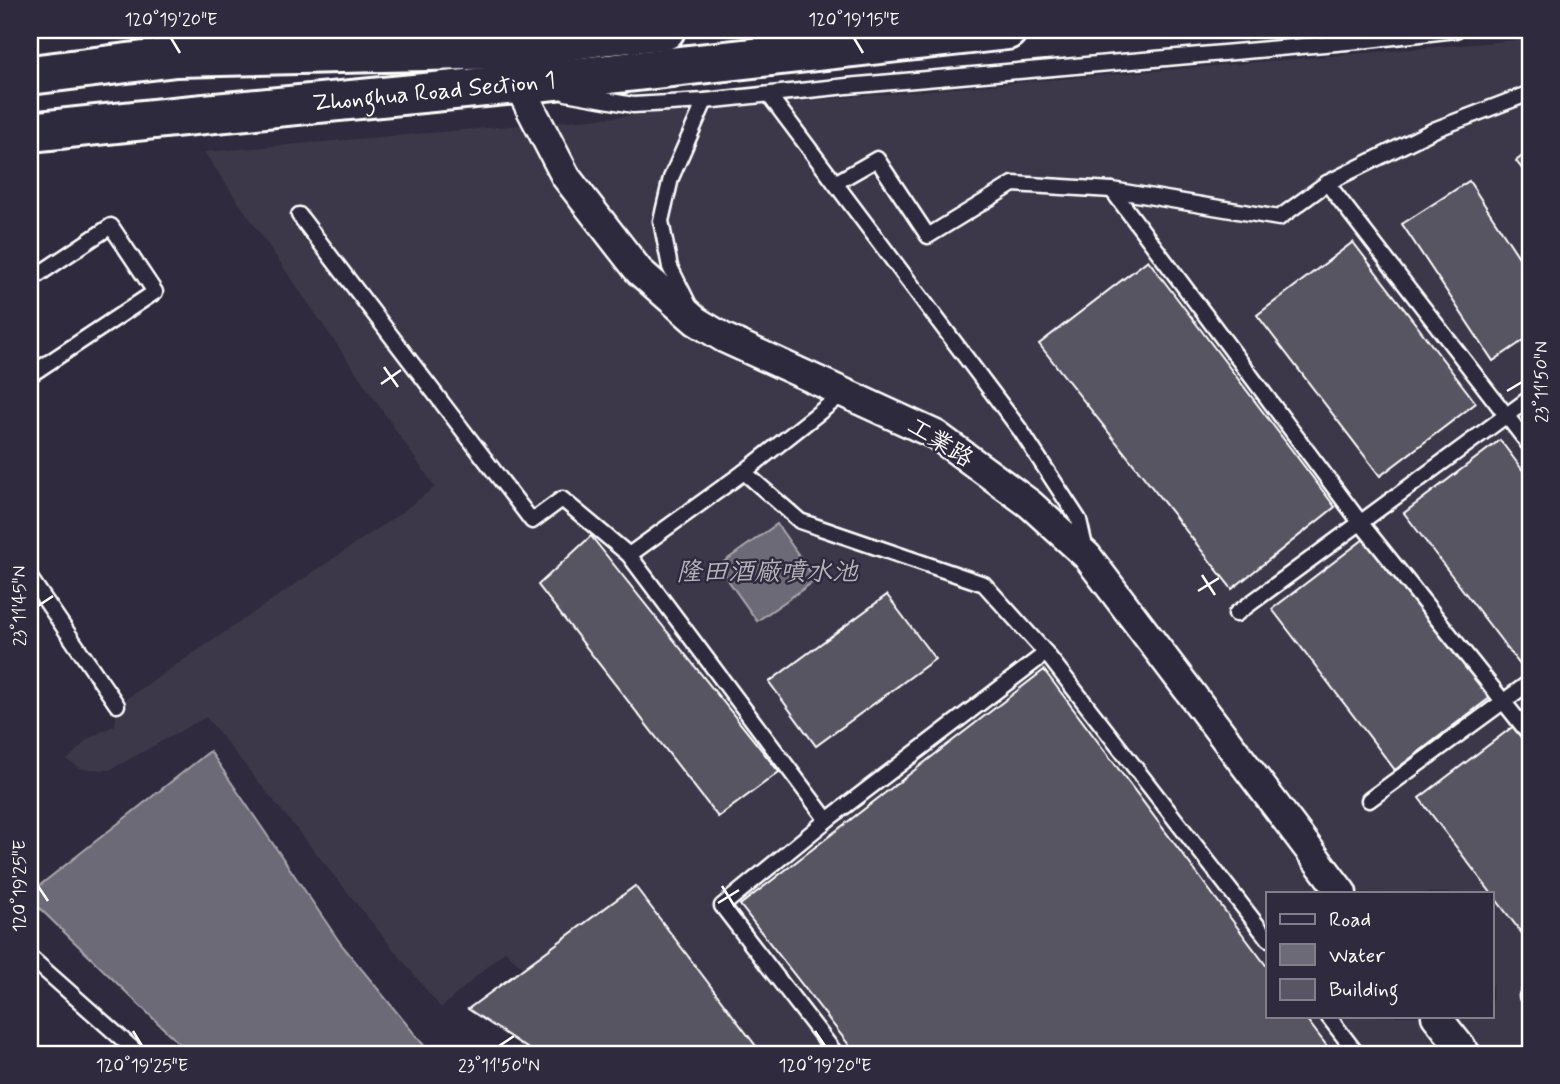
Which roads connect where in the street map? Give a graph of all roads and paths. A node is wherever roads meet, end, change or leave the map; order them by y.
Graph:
1 (550, 30) edge
2 (664, 30) edge
3 (1007, 30) edge
4 (1456, 30) edge
5 (518, 54) edge
6 (30, 75) edge
7 (1530, 93) edge
8 (769, 95) junction
9 (705, 101) junction
10 (30, 132) edge
11 (835, 183) junction
12 (1326, 183) junction
13 (1112, 190) junction
14 (299, 215) dead end
15 (30, 280) edge
16 (696, 320) junction
17 (30, 375) edge
18 (845, 392) junction
19 (1530, 398) edge
20 (1506, 415) junction
21 (1530, 446) edge
22 (744, 472) junction
23 (1360, 523) junction
24 (629, 555) junction
25 (1087, 556) junction
26 (30, 578) edge
27 (1236, 614) dead end
28 (1046, 653) junction
29 (1530, 682) edge
30 (1503, 702) junction
31 (117, 705) dead end
32 (1530, 735) edge
33 (1369, 800) dead end
34 (827, 820) junction
35 (1341, 892) edge
36 (1266, 936) edge
37 (30, 957) edge
38 (1330, 1018) edge
39 (1438, 1018) edge
40 (139, 1054) edge
41 (836, 1054) edge
42 (1357, 1054) edge
43 (1466, 1054) edge

1 - 5 lane
2 - 5 main road, Zhonghua Road Section 1
3 - 5 main road, Zhonghua Road Section 1
4 - 8 lane
5 - 6 main road, Zhonghua Road Section 1
5 - 9 lane
5 - 10 main road, Zhonghua Road Section 1
5 - 16 street, 工業路
7 - 12 lane
8 - 9 lane
8 - 11 lane
9 - 16 lane
11 - 13 lane
11 - 25 lane
12 - 13 lane
12 - 20 lane
13 - 23 lane
14 - 24 lane
15 - 17 lane
16 - 18 street, 工業路
18 - 22 lane
18 - 25 street, 工業路
19 - 20 lane
20 - 21 lane
20 - 23 lane
22 - 24 lane
22 - 28 lane
23 - 27 lane
23 - 30 lane
24 - 34 lane
25 - 35 street, 工業路
26 - 31 lane
28 - 34 lane
28 - 36 lane
29 - 30 lane
30 - 32 lane
30 - 33 lane
34 - 41 lane
37 - 40 lane
38 - 42 lane
39 - 43 street

